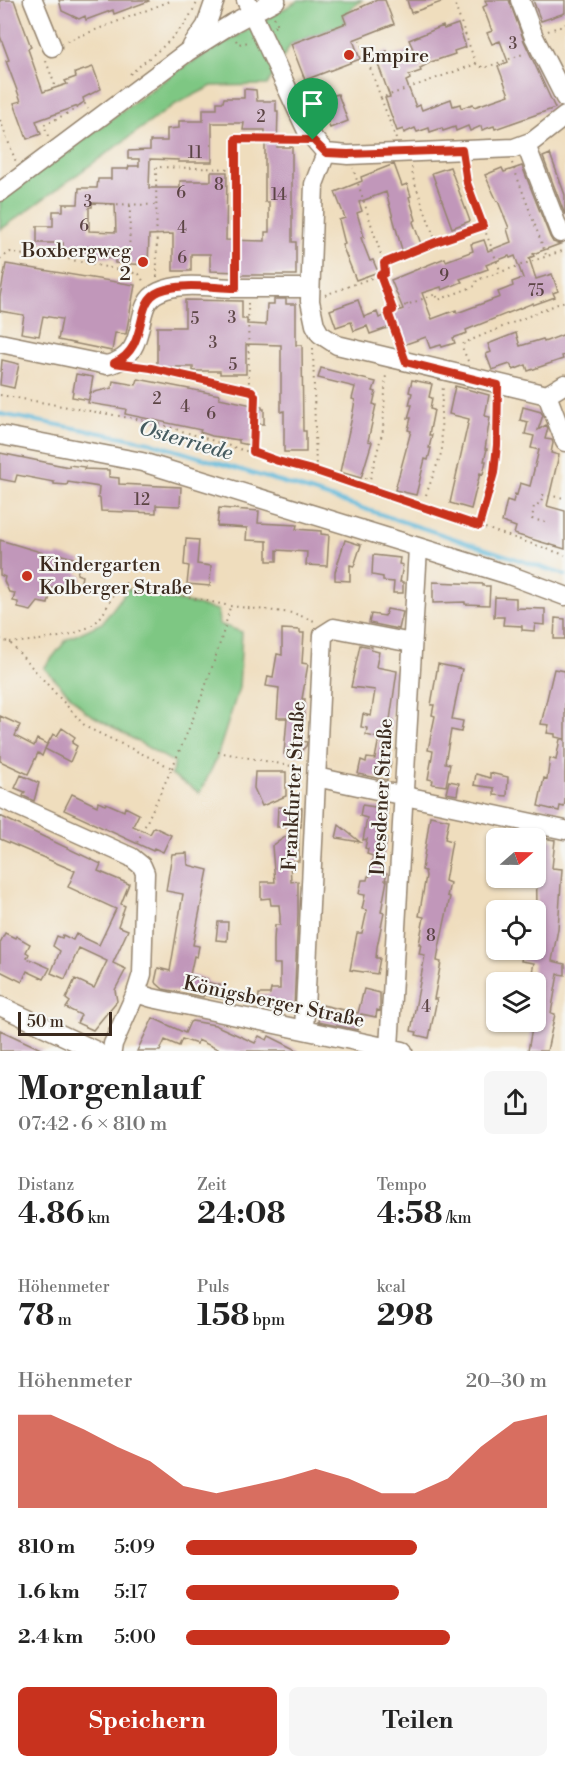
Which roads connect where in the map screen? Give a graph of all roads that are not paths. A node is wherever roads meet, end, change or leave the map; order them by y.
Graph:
1 (33, 0) edge
2 (214, 0) edge
3 (276, 0) edge
4 (520, 0) edge
5 (249, 6) edge
6 (52, 47) road end
7 (187, 52) junction
8 (565, 98) edge
9 (565, 116) edge
10 (526, 145) junction
11 (326, 153) junction
12 (0, 192) edge
13 (562, 242) edge
14 (310, 295) junction
15 (0, 343) edge
16 (565, 384) edge
17 (547, 395) junction
18 (0, 435) edge
19 (565, 442) edge
20 (418, 548) junction
21 (565, 596) edge
22 (412, 643) junction
23 (317, 773) junction
24 (404, 796) junction
25 (0, 798) edge
26 (565, 830) edge
27 (136, 993) junction
28 (0, 1006) edge
29 (304, 1030) junction
30 (396, 1050) edge
31 (96, 1051) edge
32 (112, 1051) edge

1 - 6 street
2 - 7 street
3 - 5 street
4 - 8 street
5 - 7 street
5 - 11 street
7 - 12 street
9 - 10 street
10 - 11 street
10 - 13 street
11 - 14 street
14 - 15 street
14 - 17 street
16 - 17 street
17 - 19 street
18 - 20 street
20 - 21 street
20 - 22 street, Dresdener Straße
22 - 23 street, Frankfurter Straße
22 - 24 street, Dresdener Straße
23 - 24 street
23 - 29 street, Frankfurter Straße
24 - 26 street
24 - 30 street, Dresdener Straße
25 - 27 street
27 - 29 street, Königsberger Straße
27 - 32 street
28 - 31 street
29 - 30 street, Königsberger Straße

